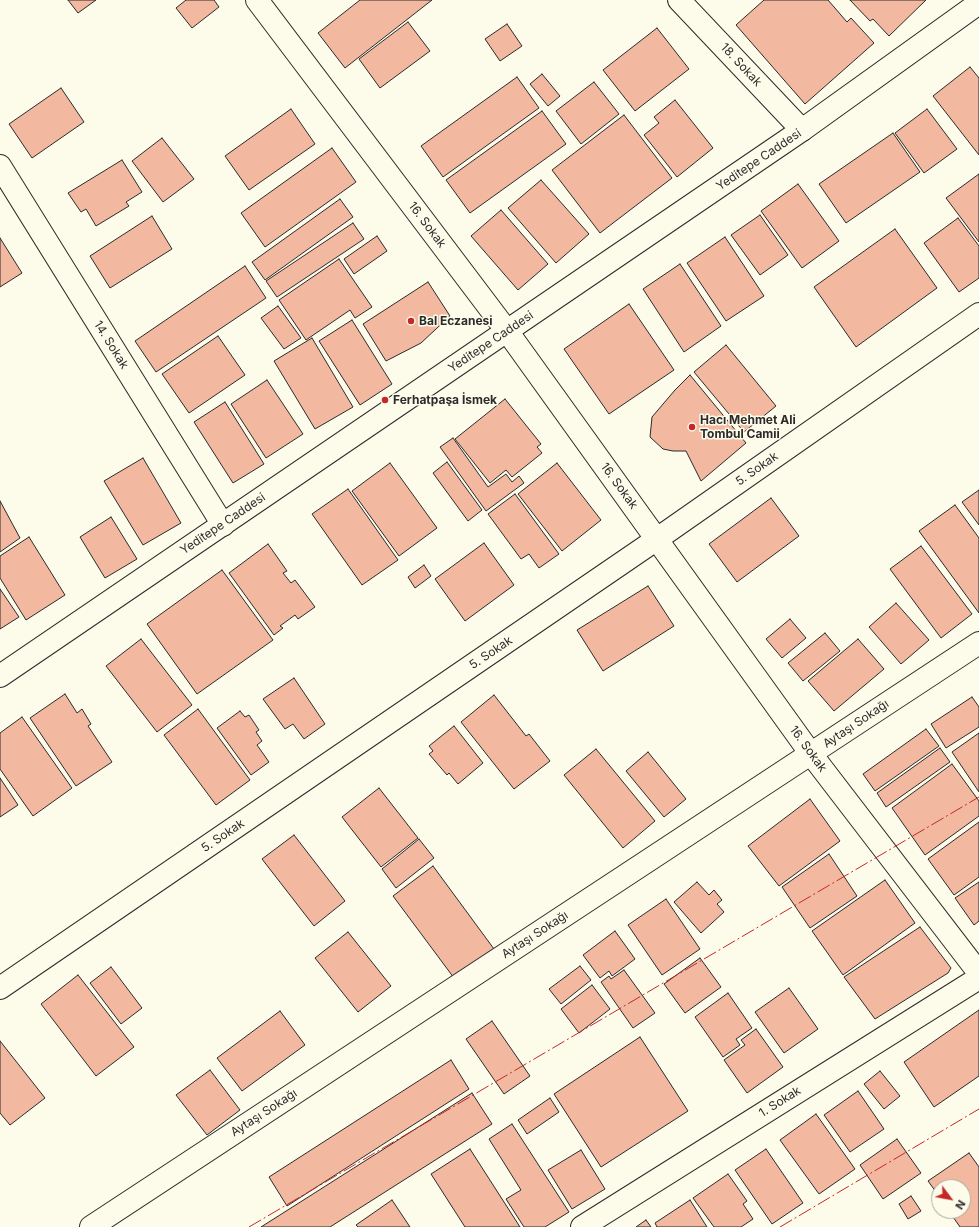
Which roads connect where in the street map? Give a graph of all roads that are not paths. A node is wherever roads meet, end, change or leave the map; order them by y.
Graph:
1 (258, 0) edge
2 (679, 0) edge
3 (979, 3) edge
4 (802, 130) junction
5 (0, 166) edge
6 (979, 314) edge
7 (507, 331) junction
8 (223, 525) junction
9 (657, 539) junction
10 (979, 643) edge
11 (0, 676) edge
12 (811, 754) junction
13 (979, 974) edge
14 (979, 978) edge
15 (0, 988) edge
16 (91, 1227) edge
17 (582, 1227) edge

1 - 7 street, 16. Sokak
2 - 4 street, 18. Sokak
3 - 4 street, Yeditepe Caddesi
4 - 7 street, Yeditepe Caddesi
5 - 8 street, 14. Sokak
6 - 9 street, 5. Sokak
7 - 8 street, Yeditepe Caddesi
7 - 9 street, 16. Sokak
8 - 11 street, Yeditepe Caddesi
9 - 12 street, 16. Sokak
9 - 15 street, 5. Sokak
10 - 12 street, Aytaşı Sokağı
12 - 13 street, 16. Sokak
12 - 16 street, Aytaşı Sokağı
14 - 17 street, 1. Sokak

